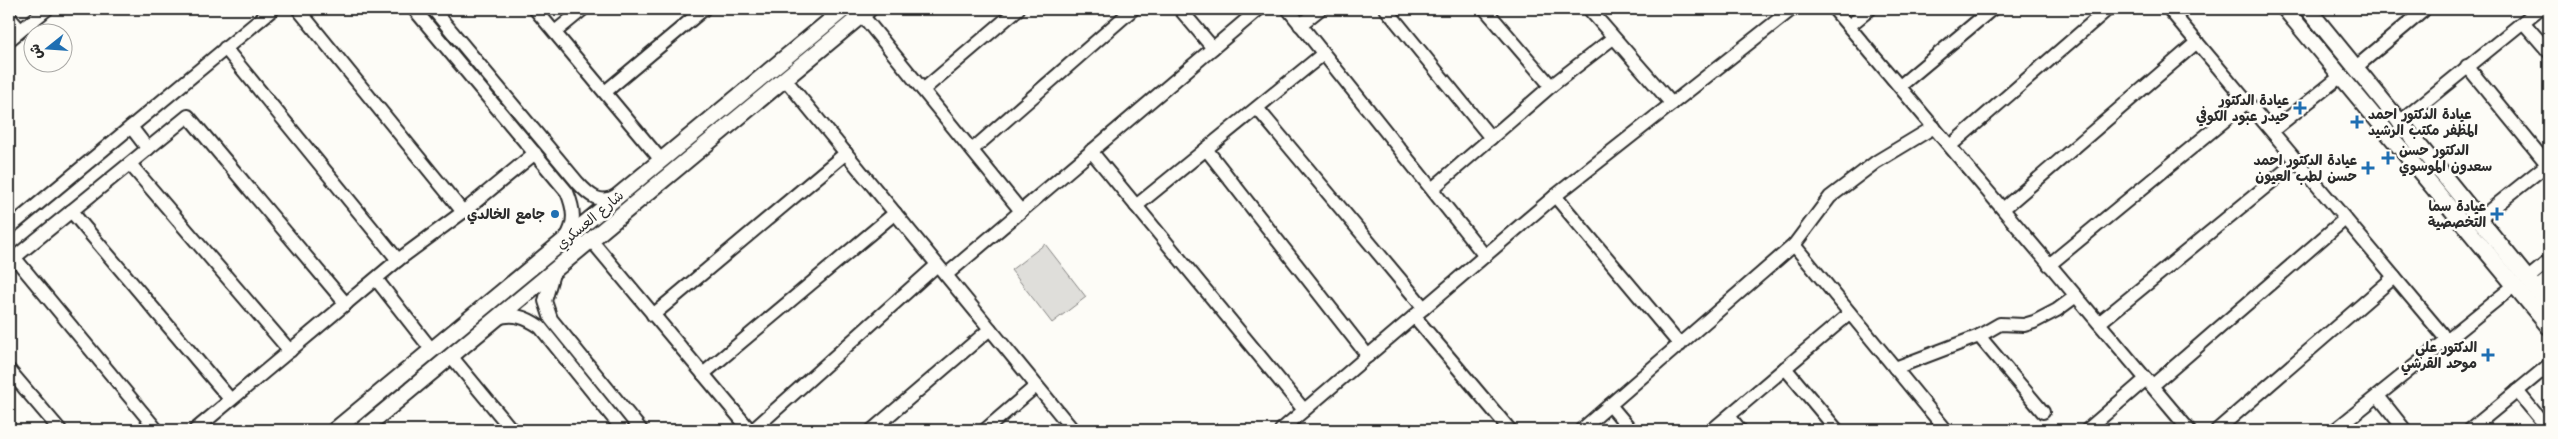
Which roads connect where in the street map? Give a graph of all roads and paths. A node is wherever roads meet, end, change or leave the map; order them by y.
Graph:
1 (47, 9) edge
2 (273, 9) edge
3 (298, 9) edge
4 (414, 9) edge
5 (433, 9) edge
6 (535, 9) edge
7 (583, 9) edge
8 (704, 9) edge
9 (844, 9) edge
10 (1018, 9) edge
11 (1132, 9) edge
12 (1180, 9) edge
13 (1259, 9) edge
14 (1288, 9) edge
15 (1320, 9) edge
16 (1386, 9) edge
17 (1485, 9) edge
18 (1589, 9) edge
19 (1771, 9) edge
20 (1792, 9) edge
21 (1834, 9) edge
22 (1870, 9) edge
23 (1992, 9) edge
24 (2108, 9) edge
25 (2169, 9) edge
26 (2285, 9) edge
27 (2308, 9) edge
28 (2423, 9) edge
29 (2539, 9) edge
30 (865, 12) edge
31 (9, 17) edge
32 (1777, 21) junction
33 (2523, 22) junction
34 (1300, 25) junction
35 (1849, 26) junction
36 (20, 30) junction
37 (555, 32) junction
38 (1613, 38) junction
39 (9, 40) edge
40 (2197, 42) junction
41 (225, 48) junction
42 (1213, 48) junction
43 (2549, 52) edge
44 (1323, 54) junction
45 (2468, 66) junction
46 (2355, 68) junction
47 (2341, 76) junction
48 (785, 79) junction
49 (1551, 86) junction
50 (1900, 86) junction
51 (2370, 86) junction
52 (923, 90) junction
53 (605, 92) junction
54 (2356, 94) junction
55 (734, 100) junction
56 (2247, 102) junction
57 (1672, 104) junction
58 (1257, 108) junction
59 (744, 113) junction
60 (710, 120) junction
61 (2401, 123) junction
62 (131, 127) junction
63 (1934, 127) junction
64 (2272, 131) junction
65 (719, 134) junction
66 (2390, 135) junction
67 (1491, 138) junction
68 (1950, 146) junction
69 (1206, 148) junction
70 (148, 149) junction
71 (972, 150) junction
72 (1091, 151) junction
73 (535, 153) junction
74 (846, 153) junction
75 (661, 160) junction
76 (2297, 161) junction
77 (130, 164) junction
78 (2548, 164) edge
79 (578, 184) junction
80 (1432, 189) junction
81 (567, 192) junction
82 (621, 193) junction
83 (1555, 196) junction
84 (1136, 206) junction
85 (2003, 209) junction
86 (1021, 210) junction
87 (71, 212) junction
88 (463, 212) junction
89 (895, 213) junction
90 (2345, 219) junction
91 (2479, 219) junction
92 (9, 228) edge
93 (591, 240) junction
94 (564, 243) junction
95 (1794, 246) junction
96 (1485, 256) junction
97 (12, 260) edge
98 (398, 260) junction
99 (2549, 261) edge
100 (938, 265) junction
101 (2050, 265) junction
102 (554, 270) junction
103 (946, 276) junction
104 (2394, 277) junction
105 (2549, 278) edge
106 (376, 279) junction
107 (2526, 284) junction
108 (2076, 296) junction
109 (346, 304) junction
110 (2549, 305) edge
111 (1419, 312) junction
112 (1849, 314) junction
113 (653, 315) junction
114 (497, 318) junction
115 (2099, 323) junction
116 (2549, 327) edge
117 (990, 329) junction
118 (1979, 336) junction
119 (2447, 340) junction
120 (1680, 345) junction
121 (431, 349) junction
122 (290, 351) junction
123 (451, 356) junction
124 (1368, 356) junction
125 (2549, 365) edge
126 (1785, 368) junction
127 (1895, 368) junction
128 (9, 370) edge
129 (703, 374) junction
130 (2149, 383) junction
131 (1036, 386) junction
132 (2517, 391) junction
133 (2378, 396) junction
134 (230, 399) junction
135 (1610, 405) junction
136 (1304, 410) junction
137 (358, 411) junction
138 (2043, 412) dead end
139 (1728, 416) junction
140 (201, 428) edge
141 (364, 428) edge
142 (504, 428) edge
143 (60, 430) edge
144 (158, 430) edge
145 (335, 430) edge
146 (623, 430) edge
147 (641, 430) edge
148 (751, 430) edge
149 (872, 430) edge
150 (986, 430) edge
151 (1072, 430) edge
152 (1281, 430) edge
153 (1510, 430) edge
154 (1581, 430) edge
155 (1631, 430) edge
156 (1712, 430) edge
157 (1740, 430) edge
158 (1837, 430) edge
159 (1946, 430) edge
160 (2087, 430) edge
161 (2189, 430) edge
162 (2217, 430) edge
163 (2336, 430) edge
164 (2405, 430) edge
165 (2470, 430) edge
166 (2549, 430) edge

1 - 36 street
2 - 41 street
3 - 88 street
4 - 73 street
5 - 79 street
6 - 37 street
7 - 37 street
8 - 53 street
9 - 55 main road, شارع العسكري
10 - 52 street
11 - 71 street
12 - 42 street
13 - 42 street
14 - 34 street
15 - 34 street
16 - 67 street
17 - 49 street
18 - 38 street
19 - 32 street
20 - 32 street
21 - 35 street
22 - 35 street
23 - 50 street
24 - 68 street
25 - 40 street
26 - 47 main road
27 - 46 main road
28 - 46 street
29 - 33 street
30 - 48 main road, شارع العسكري
30 - 52 street
31 - 36 street
32 - 57 street
33 - 43 street
33 - 45 street
34 - 44 street
35 - 50 street
36 - 39 street
37 - 53 street
38 - 49 street
38 - 57 street
40 - 56 street
40 - 85 street
41 - 62 street
41 - 98 street
42 - 72 street
44 - 58 street
44 - 80 street
45 - 61 street
45 - 78 street
46 - 51 main road
47 - 54 main road
47 - 64 street
48 - 59 main road, شارع العسكري
48 - 74 street
49 - 67 street
50 - 63 street
51 - 54 main road
51 - 61 main road
52 - 71 street
53 - 75 street
54 - 66 main road
55 - 59 main road
55 - 60 main road, شارع العسكري
56 - 64 street
56 - 101 street
57 - 83 street
58 - 69 street
58 - 111 street
59 - 65 main road, شارع العسكري
60 - 65 main road
60 - 75 main road, شارع العسكري
61 - 66 main road
61 - 91 main road
62 - 70 street
62 - 92 street
63 - 68 street
63 - 95 street
64 - 76 street
65 - 93 main road, شارع العسكري
66 - 107 main road
67 - 80 street
68 - 85 street
69 - 84 street
69 - 124 street
70 - 77 street
70 - 109 street
71 - 86 street
72 - 84 street
72 - 86 street
73 - 81 street
73 - 88 street
74 - 89 street
74 - 113 street
75 - 82 main road, شارع العسكري
76 - 90 street
76 - 115 street
77 - 87 street
77 - 122 street
78 - 91 street
79 - 81 street
79 - 82 street
80 - 96 street
81 - 94 street
82 - 94 main road, شارع العسكري
83 - 96 street
83 - 120 street
84 - 136 street
85 - 101 street
86 - 103 street
87 - 97 street
87 - 134 street
88 - 98 street
89 - 100 street
89 - 129 street
90 - 104 street
90 - 130 street
91 - 107 main road
93 - 102 main road, شارع العسكري
93 - 113 street
94 - 121 main road, شارع العسكري
95 - 112 street
95 - 120 street
96 - 111 street
97 - 144 street
98 - 106 street
99 - 107 street
100 - 103 street
100 - 148 street
101 - 108 street
102 - 114 main road, شارع العسكري
102 - 147 street
103 - 117 street
104 - 119 street
104 - 162 street
105 - 107 street
106 - 109 street
106 - 121 street
107 - 110 main road
107 - 116 main road
107 - 119 street
108 - 115 street
108 - 118 street
109 - 122 street
111 - 124 street
111 - 153 street
112 - 126 street
112 - 127 street
113 - 129 street
114 - 123 main road, شارع العسكري
114 - 146 street
115 - 130 street
117 - 131 street
117 - 149 street
118 - 127 street
118 - 138 street
119 - 133 street
120 - 135 street
121 - 137 main road, شارع العسكري
122 - 134 street
123 - 141 main road, شارع العسكري
123 - 142 street
124 - 136 street
125 - 132 street
126 - 139 street
126 - 158 street
127 - 159 street
128 - 143 street
129 - 148 street
130 - 160 street
130 - 161 street
131 - 150 street
131 - 151 street
132 - 165 street
132 - 166 street
133 - 163 street
133 - 164 street
134 - 140 street
135 - 154 street
135 - 155 street
136 - 152 street
137 - 141 main road
137 - 145 main road, شارع العسكري
139 - 156 street
139 - 157 street

